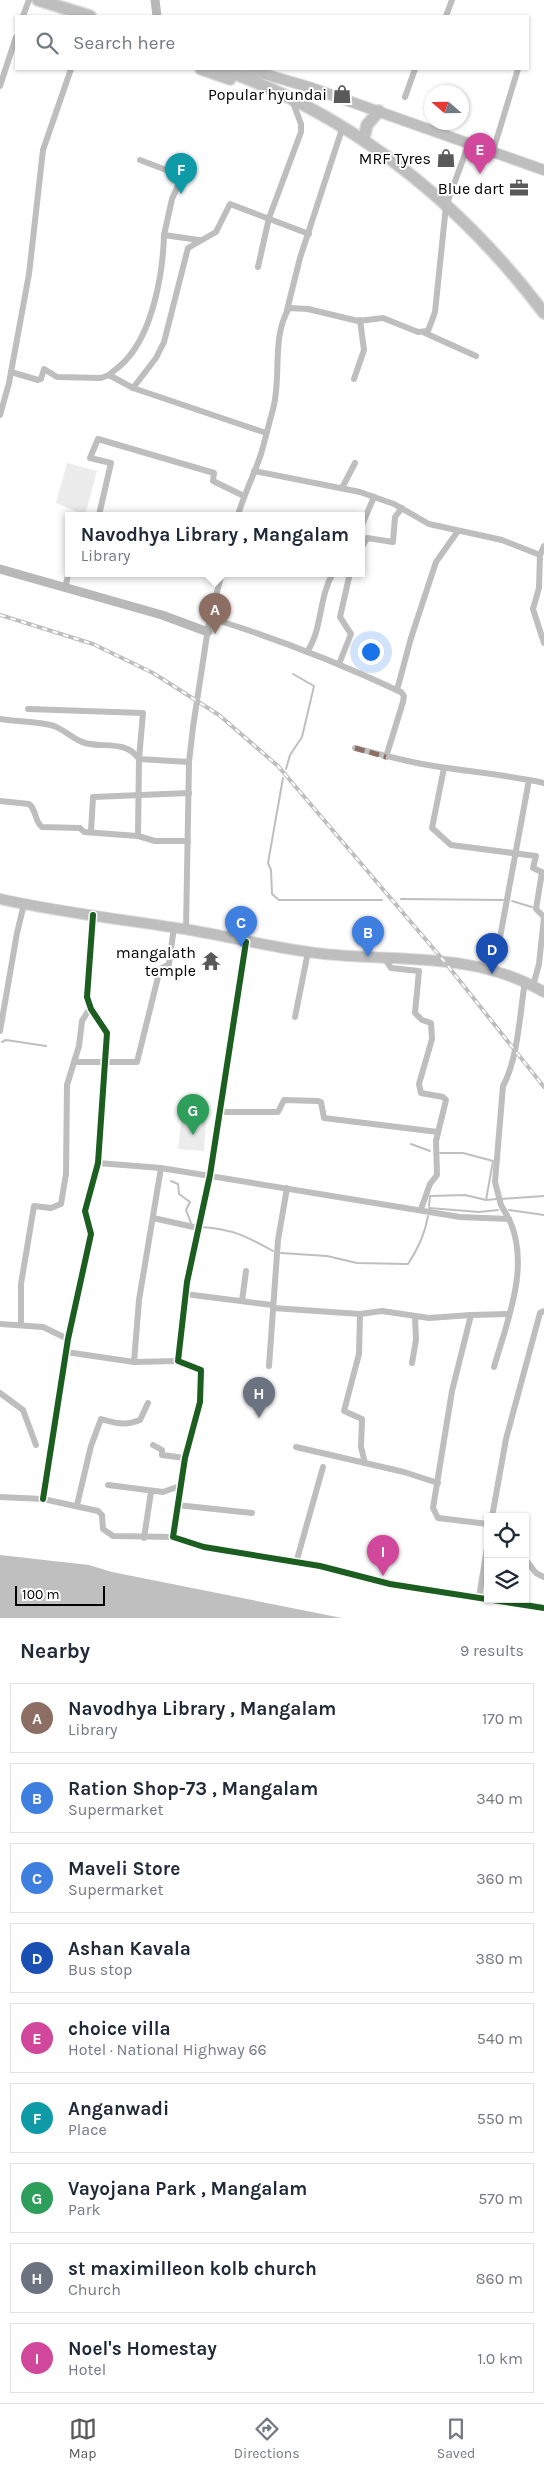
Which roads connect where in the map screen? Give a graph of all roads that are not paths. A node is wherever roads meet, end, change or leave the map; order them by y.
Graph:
1 (28, 0) edge
2 (154, 0) edge
3 (452, 0) edge
4 (44, 1) edge
5 (23, 15) edge
6 (69, 15) edge
7 (87, 15) edge
8 (157, 15) edge
9 (446, 15) edge
10 (15, 40) edge
11 (71, 70) edge
12 (204, 70) edge
13 (224, 70) edge
14 (251, 70) edge
15 (415, 70) edge
16 (518, 70) edge
17 (0, 86) edge
18 (287, 95) junction
19 (405, 97) dead end
20 (379, 111) junction
21 (343, 126) junction
22 (364, 138) junction
23 (469, 143) junction
24 (493, 151) junction
25 (140, 160) dead end
26 (544, 170) edge
27 (446, 206) junction
28 (269, 218) junction
29 (309, 234) junction
30 (164, 235) junction
31 (199, 240) junction
32 (258, 266) dead end
33 (287, 311) junction
34 (544, 313) edge
35 (360, 320) junction
36 (425, 333) junction
37 (476, 356) dead end
38 (11, 372) junction
39 (108, 375) junction
40 (354, 379) dead end
41 (133, 388) junction
42 (0, 415) edge
43 (266, 433) junction
44 (355, 463) dead end
45 (254, 470) junction
46 (342, 488) junction
47 (244, 496) junction
48 (374, 497) junction
49 (402, 508) junction
50 (100, 512) edge
51 (239, 512) edge
52 (365, 518) edge
53 (458, 530) junction
54 (365, 542) edge
55 (544, 546) edge
56 (540, 555) junction
57 (0, 570) edge
58 (68, 577) edge
59 (221, 577) edge
60 (330, 577) edge
61 (349, 577) edge
62 (65, 588) junction
63 (210, 618) junction
64 (208, 632) junction
65 (544, 643) edge
66 (307, 652) junction
67 (339, 664) junction
68 (397, 690) junction
69 (28, 709) dead end
70 (0, 719) edge
71 (356, 748) dead end
72 (386, 757) junction
73 (139, 758) junction
74 (189, 762) junction
75 (444, 768) junction
76 (530, 780) junction
77 (544, 783) edge
78 (189, 793) junction
79 (137, 796) junction
80 (0, 801) edge
81 (91, 832) junction
82 (138, 836) junction
83 (188, 841) junction
84 (516, 854) junction
85 (0, 899) edge
86 (24, 904) junction
87 (93, 915) junction
88 (174, 927) junction
89 (186, 929) junction
90 (246, 942) junction
91 (308, 952) junction
92 (385, 959) junction
93 (494, 970) junction
94 (529, 984) junction
95 (544, 992) edge
96 (90, 1008) junction
97 (295, 1017) dead end
98 (0, 1031) edge
99 (106, 1061) junction
100 (74, 1062) junction
101 (220, 1112) junction
102 (438, 1132) junction
103 (98, 1163) junction
104 (162, 1168) junction
105 (210, 1175) junction
106 (286, 1188) junction
107 (421, 1209) junction
108 (153, 1218) junction
109 (508, 1219) junction
110 (198, 1228) junction
111 (246, 1271) dead end
112 (185, 1294) junction
113 (242, 1301) junction
114 (272, 1306) junction
115 (544, 1311) edge
116 (360, 1314) junction
117 (508, 1314) junction
118 (470, 1315) junction
119 (415, 1317) junction
120 (0, 1324) edge
121 (21, 1325) junction
122 (68, 1339) junction
123 (66, 1352) junction
124 (178, 1361) junction
125 (134, 1362) junction
126 (412, 1363) dead end
127 (269, 1366) dead end
128 (494, 1367) dead end
129 (0, 1393) edge
130 (148, 1403) dead end
131 (36, 1445) dead end
132 (153, 1445) dead end
133 (296, 1447) dead end
134 (186, 1458) junction
135 (365, 1463) junction
136 (323, 1466) dead end
137 (438, 1483) junction
138 (108, 1485) dead end
139 (180, 1486) junction
140 (151, 1492) junction
141 (0, 1498) edge
142 (43, 1499) junction
143 (77, 1505) junction
144 (177, 1505) junction
145 (252, 1513) dead end
146 (493, 1513) edge
147 (484, 1524) edge
148 (173, 1537) junction
149 (144, 1538) junction
150 (485, 1558) edge
151 (296, 1563) junction
152 (529, 1563) edge
153 (544, 1576) edge
154 (479, 1598) junction
155 (544, 1608) edge

1 - 5 street
2 - 8 street
3 - 9 street
4 - 6 highway
4 - 7 highway
10 - 17 street
11 - 38 street
12 - 18 highway
13 - 18 highway
14 - 20 main road
15 - 19 street
16 - 24 street
18 - 21 highway
18 - 28 street
20 - 22 highway
20 - 23 main road
21 - 22 highway
21 - 29 street
22 - 27 highway
23 - 24 main road
23 - 27 street
24 - 26 main road
25 - 30 street
27 - 34 highway
27 - 36 street
28 - 29 street
28 - 31 street
28 - 32 street
29 - 33 street
30 - 31 street
30 - 39 street
31 - 41 street
33 - 35 street
33 - 43 street
35 - 36 street
35 - 40 street
36 - 37 street
38 - 39 street
38 - 42 street
39 - 41 street
41 - 43 street
43 - 45 street
44 - 46 street
45 - 46 street
45 - 47 street
46 - 48 street
47 - 50 street
47 - 51 street
48 - 49 street
48 - 52 street
49 - 53 street
49 - 54 street
53 - 56 street
53 - 68 street
55 - 56 street
56 - 65 street
57 - 62 street
58 - 62 street
59 - 63 street
60 - 66 street
61 - 67 street
62 - 64 street
63 - 64 street
63 - 66 street
64 - 74 street
66 - 67 street
67 - 68 street
68 - 72 street
69 - 73 street
70 - 73 street
71 - 72 street
72 - 75 street
73 - 74 street
73 - 79 street
74 - 78 street
75 - 76 street
75 - 84 street
76 - 77 street
76 - 84 street
78 - 79 street
78 - 83 street
79 - 81 street
79 - 82 street
80 - 81 street
81 - 82 street
82 - 83 street
83 - 89 street
84 - 93 street
84 - 94 street
85 - 86 main road
86 - 87 main road
86 - 98 street
87 - 88 main road
87 - 96 street
88 - 89 main road
88 - 99 street
89 - 90 main road
90 - 91 main road
90 - 101 street
91 - 92 main road
91 - 97 street
92 - 93 main road
92 - 102 street
93 - 94 main road
94 - 95 main road
94 - 109 street
96 - 99 street
96 - 100 street
99 - 100 street
99 - 103 street
100 - 121 street
101 - 102 street
101 - 105 street
102 - 107 street
103 - 104 street
103 - 122 street
104 - 105 street
104 - 108 street
105 - 106 street
105 - 110 street
106 - 107 street
106 - 114 street
107 - 109 street
108 - 110 street
108 - 125 street
109 - 117 street
110 - 112 street
111 - 113 street
112 - 113 street
112 - 124 street
113 - 114 street
114 - 116 street
114 - 127 street
115 - 146 street
116 - 119 street
116 - 135 street
117 - 118 street
117 - 128 street
118 - 119 street
118 - 137 street
119 - 126 street
120 - 121 street
121 - 122 street
122 - 123 street
123 - 125 street
123 - 142 street
124 - 125 street
124 - 134 street
129 - 131 street
130 - 143 street
132 - 134 street
133 - 135 street
134 - 139 street
135 - 137 street
136 - 151 street
137 - 147 street
138 - 140 street
139 - 140 street
139 - 144 street
140 - 149 street
141 - 142 street
142 - 143 street
143 - 149 street
144 - 145 street
144 - 148 street
148 - 149 street
148 - 151 street
150 - 154 street
151 - 154 street
152 - 153 street
154 - 155 street

